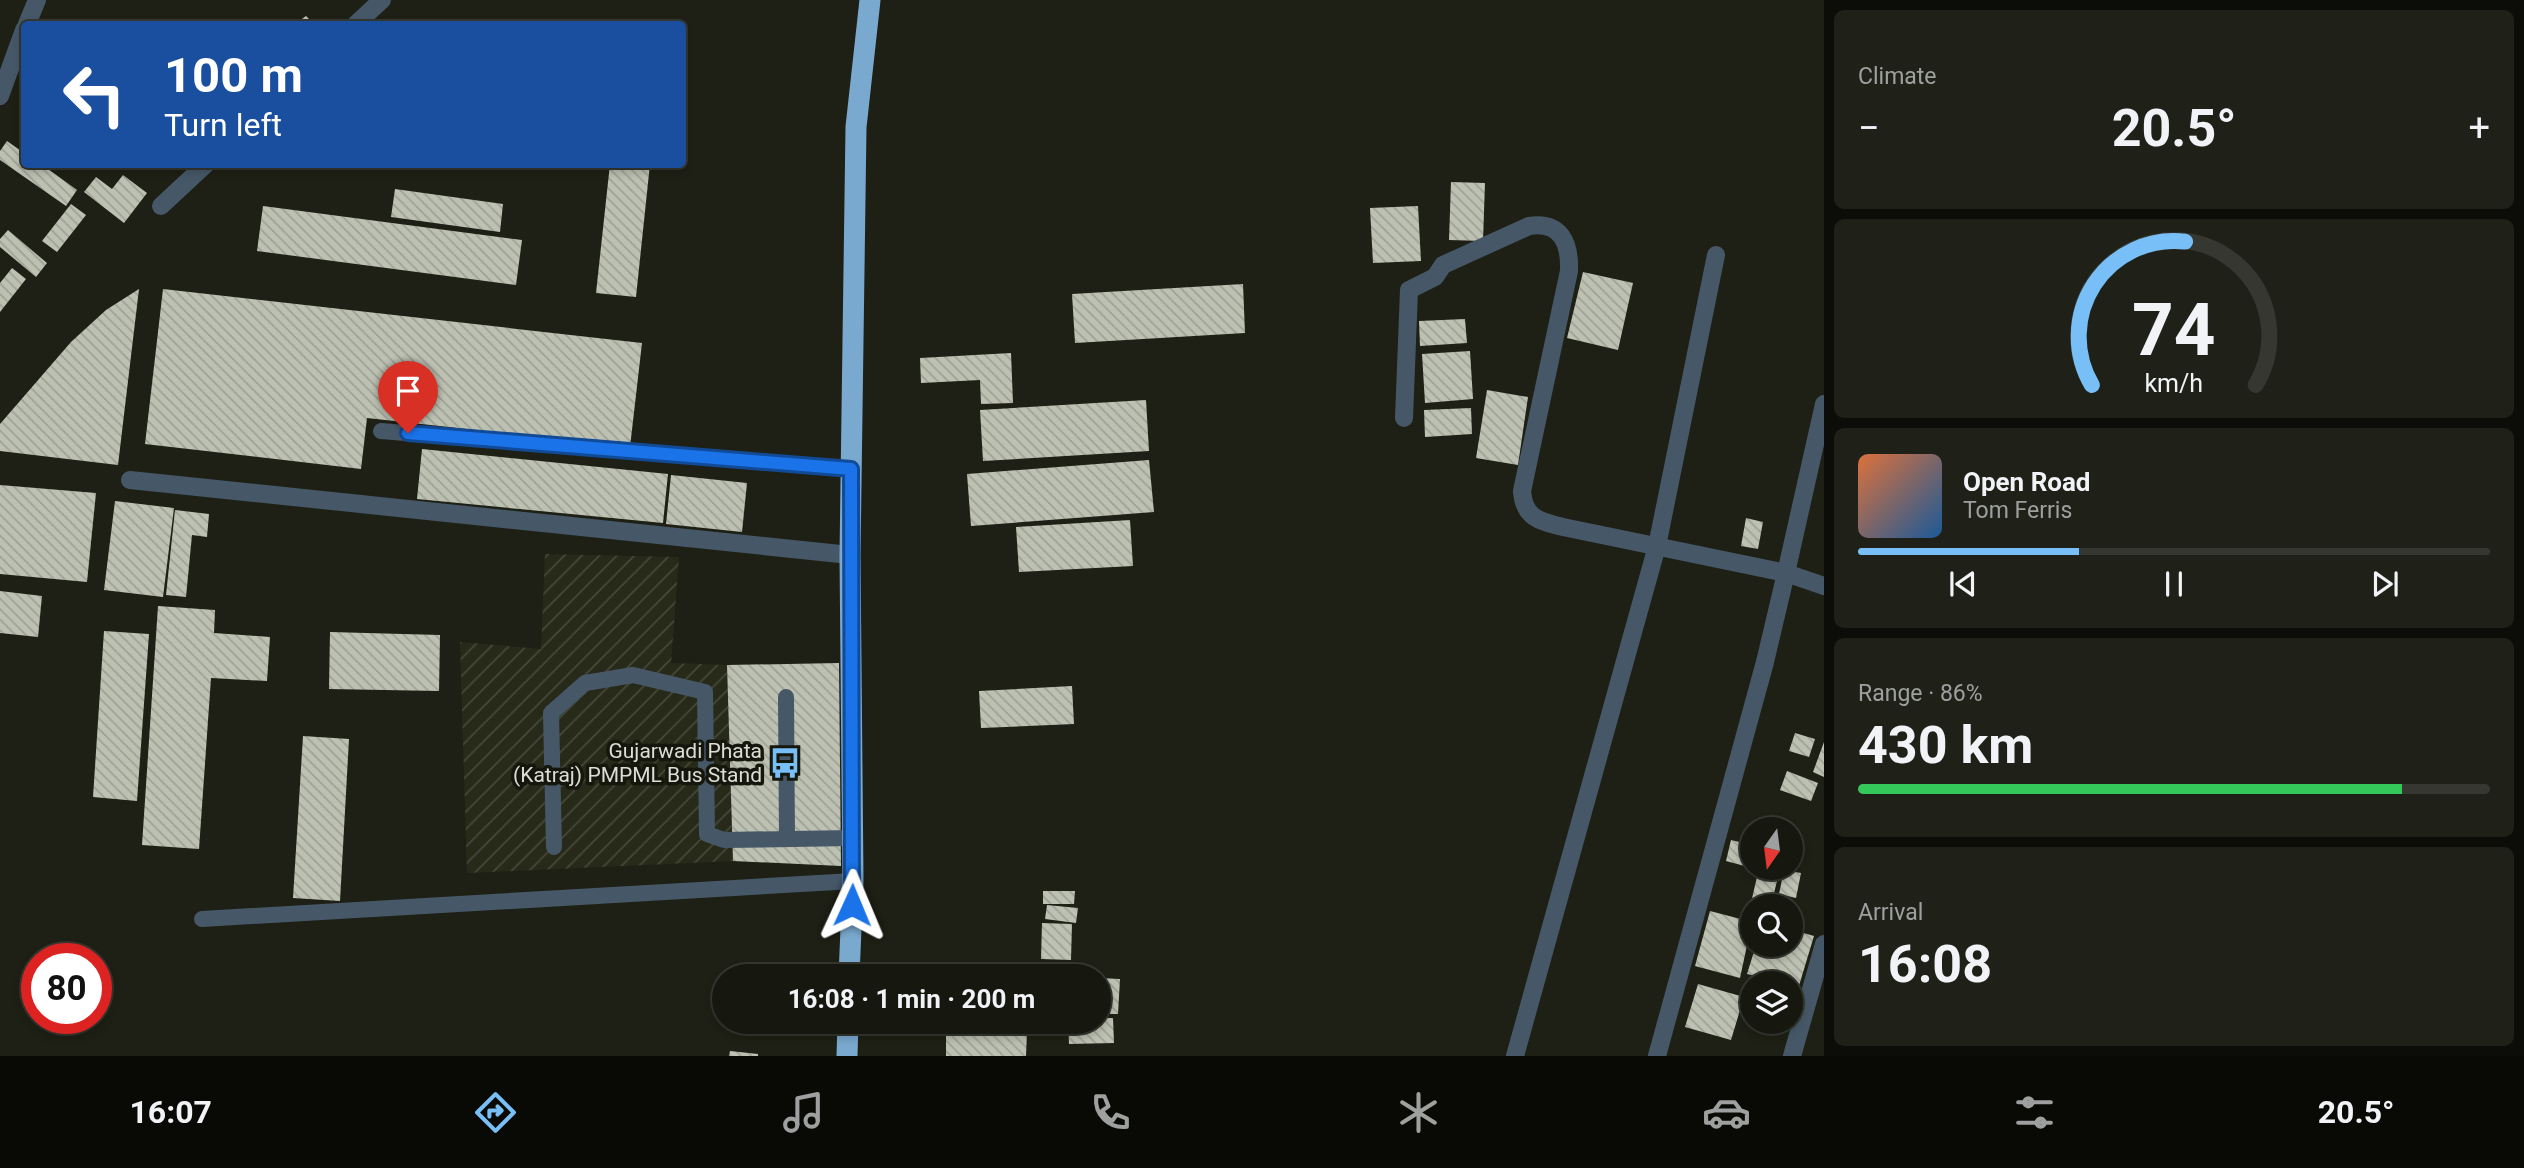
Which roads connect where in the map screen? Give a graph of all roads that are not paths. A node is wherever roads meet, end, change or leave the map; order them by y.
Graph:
1 (37, 0) edge
2 (382, 0) edge
3 (870, 0) edge
4 (28, 21) edge
5 (359, 21) edge
6 (21, 38) edge
7 (0, 96) edge
8 (202, 168) edge
9 (161, 206) dead end
10 (1716, 255) dead end
11 (1824, 404) edge
12 (1404, 418) dead end
13 (381, 431) dead end
14 (851, 469) junction
15 (130, 480) dead end
16 (1657, 547) junction
17 (850, 555) junction
18 (1786, 573) junction
19 (1824, 586) edge
20 (786, 697) dead end
21 (852, 838) junction
22 (787, 839) junction
23 (554, 847) dead end
24 (853, 881) junction
25 (202, 919) dead end
26 (1824, 944) edge
27 (850, 964) edge
28 (848, 1034) edge
29 (847, 1056) edge
30 (1516, 1056) edge
31 (1657, 1056) edge
32 (1792, 1056) edge

1 - 4 street
2 - 5 street
3 - 14 highway
6 - 7 street
8 - 9 street
10 - 16 street
11 - 18 street
12 - 16 street
13 - 14 lane
14 - 17 highway
15 - 17 street
16 - 18 street
16 - 30 street
17 - 21 highway
18 - 19 street
18 - 31 street
20 - 22 lane
21 - 22 lane
21 - 24 highway
22 - 23 lane
24 - 25 lane
24 - 27 highway
26 - 32 street
28 - 29 highway

